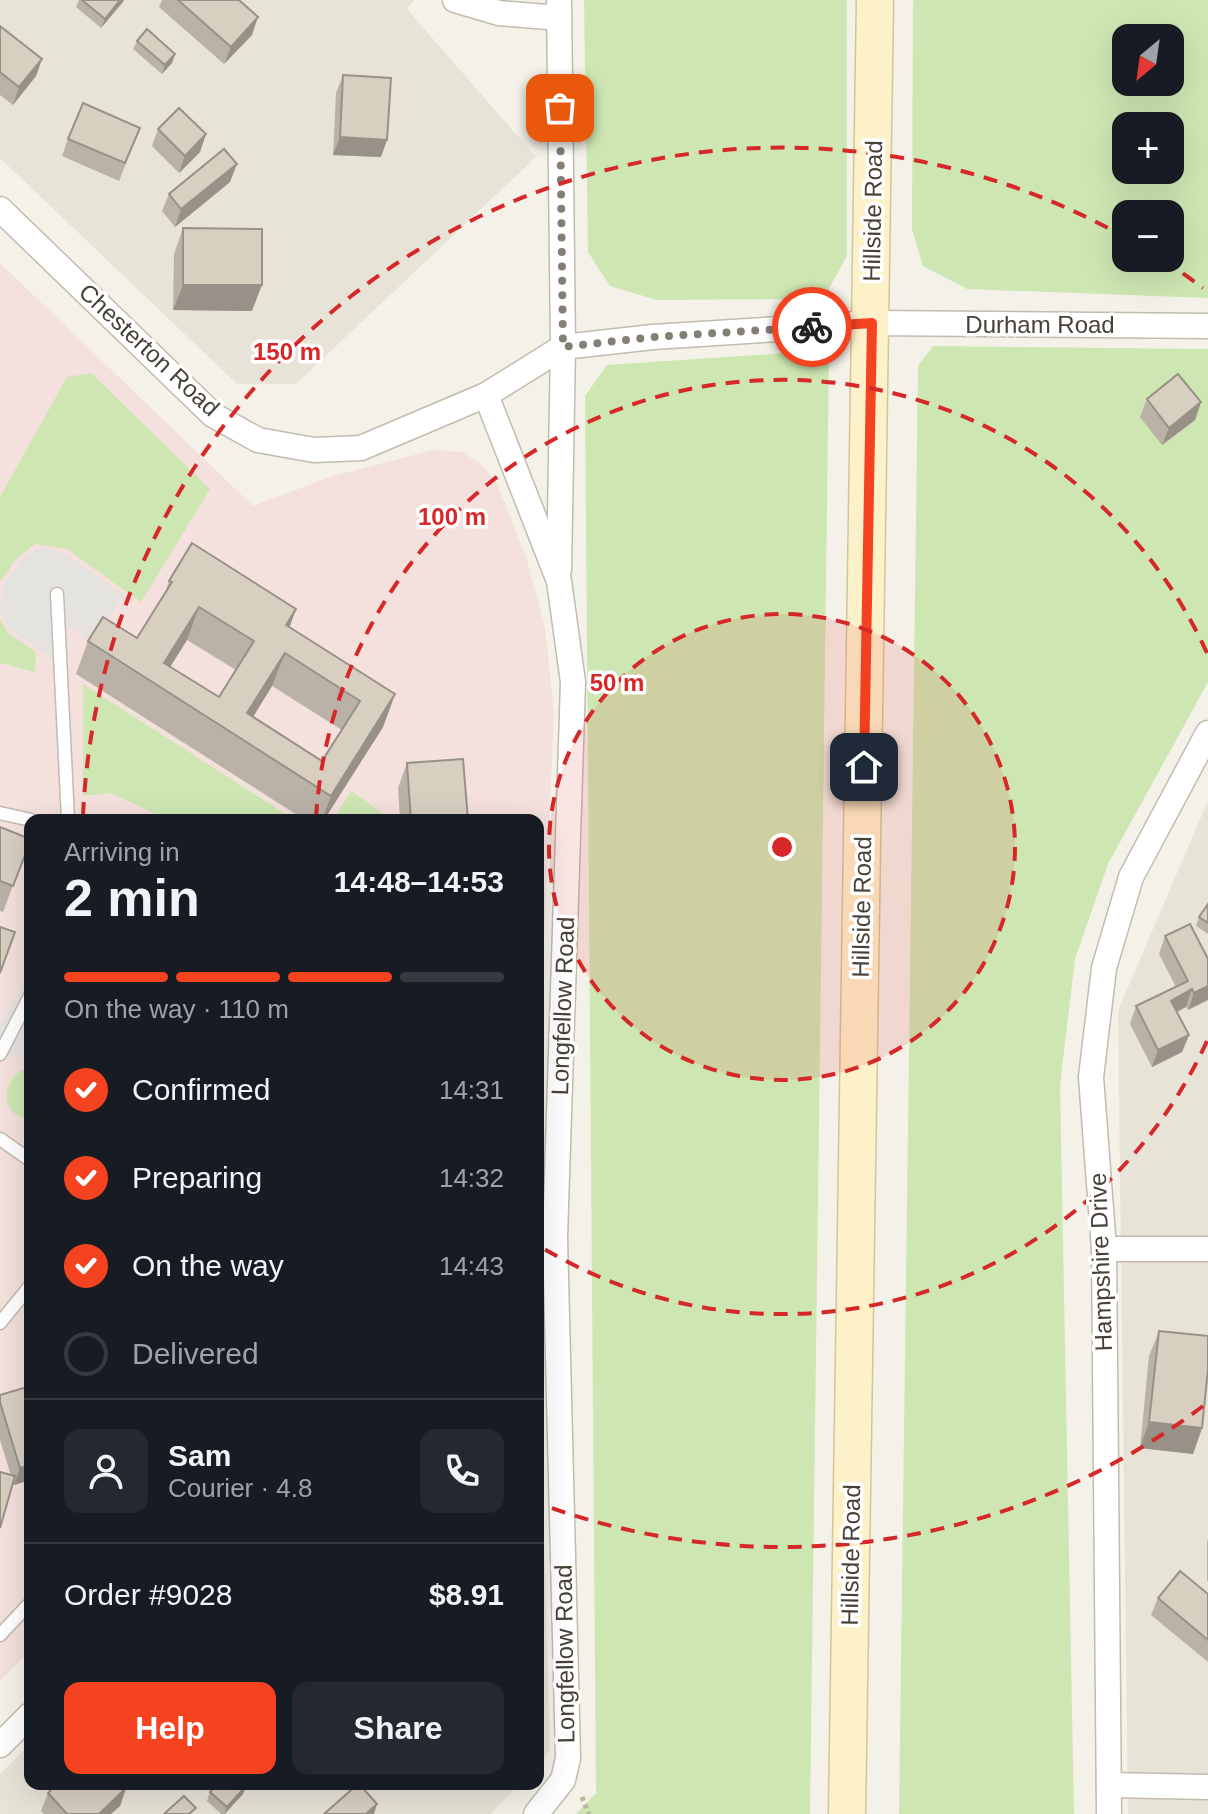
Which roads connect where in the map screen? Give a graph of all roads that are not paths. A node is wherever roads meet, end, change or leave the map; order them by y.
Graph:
1 (455, 0) edge
2 (875, 0) edge
3 (559, 9) edge
4 (0, 209) edge
5 (872, 323) junction
6 (1208, 326) edge
7 (563, 347) junction
8 (486, 395) junction
9 (559, 581) junction
10 (57, 594) dead end
11 (1208, 733) edge
12 (0, 813) edge
13 (68, 814) edge
14 (24, 818) edge
15 (24, 1008) edge
16 (0, 1054) edge
17 (0, 1139) edge
18 (24, 1156) edge
19 (547, 1242) edge
20 (1104, 1249) junction
21 (1208, 1249) edge
22 (24, 1293) edge
23 (0, 1323) edge
24 (24, 1609) edge
25 (0, 1635) edge
26 (24, 1721) edge
27 (0, 1745) edge
28 (1109, 1785) junction
29 (1208, 1787) edge
30 (536, 1814) edge
31 (847, 1814) edge
32 (1109, 1814) edge

1 - 3 street
2 - 5 main road, Hillside Road
3 - 7 street
4 - 8 street, Chesterton Road
5 - 6 street, Durham Road
5 - 7 street, Chesterton Road
5 - 31 main road, Hillside Road
7 - 8 street, Chesterton Road
7 - 9 street
8 - 9 street, Longfellow Road
9 - 19 street, Longfellow Road
10 - 13 lane
11 - 20 street, Hampshire Drive
12 - 14 lane
15 - 16 lane
17 - 18 lane
19 - 30 street, Longfellow Road
20 - 21 street
20 - 28 street, Hampshire Drive
22 - 23 lane
24 - 25 lane
26 - 27 street
28 - 29 street
28 - 32 street, Hampshire Drive

